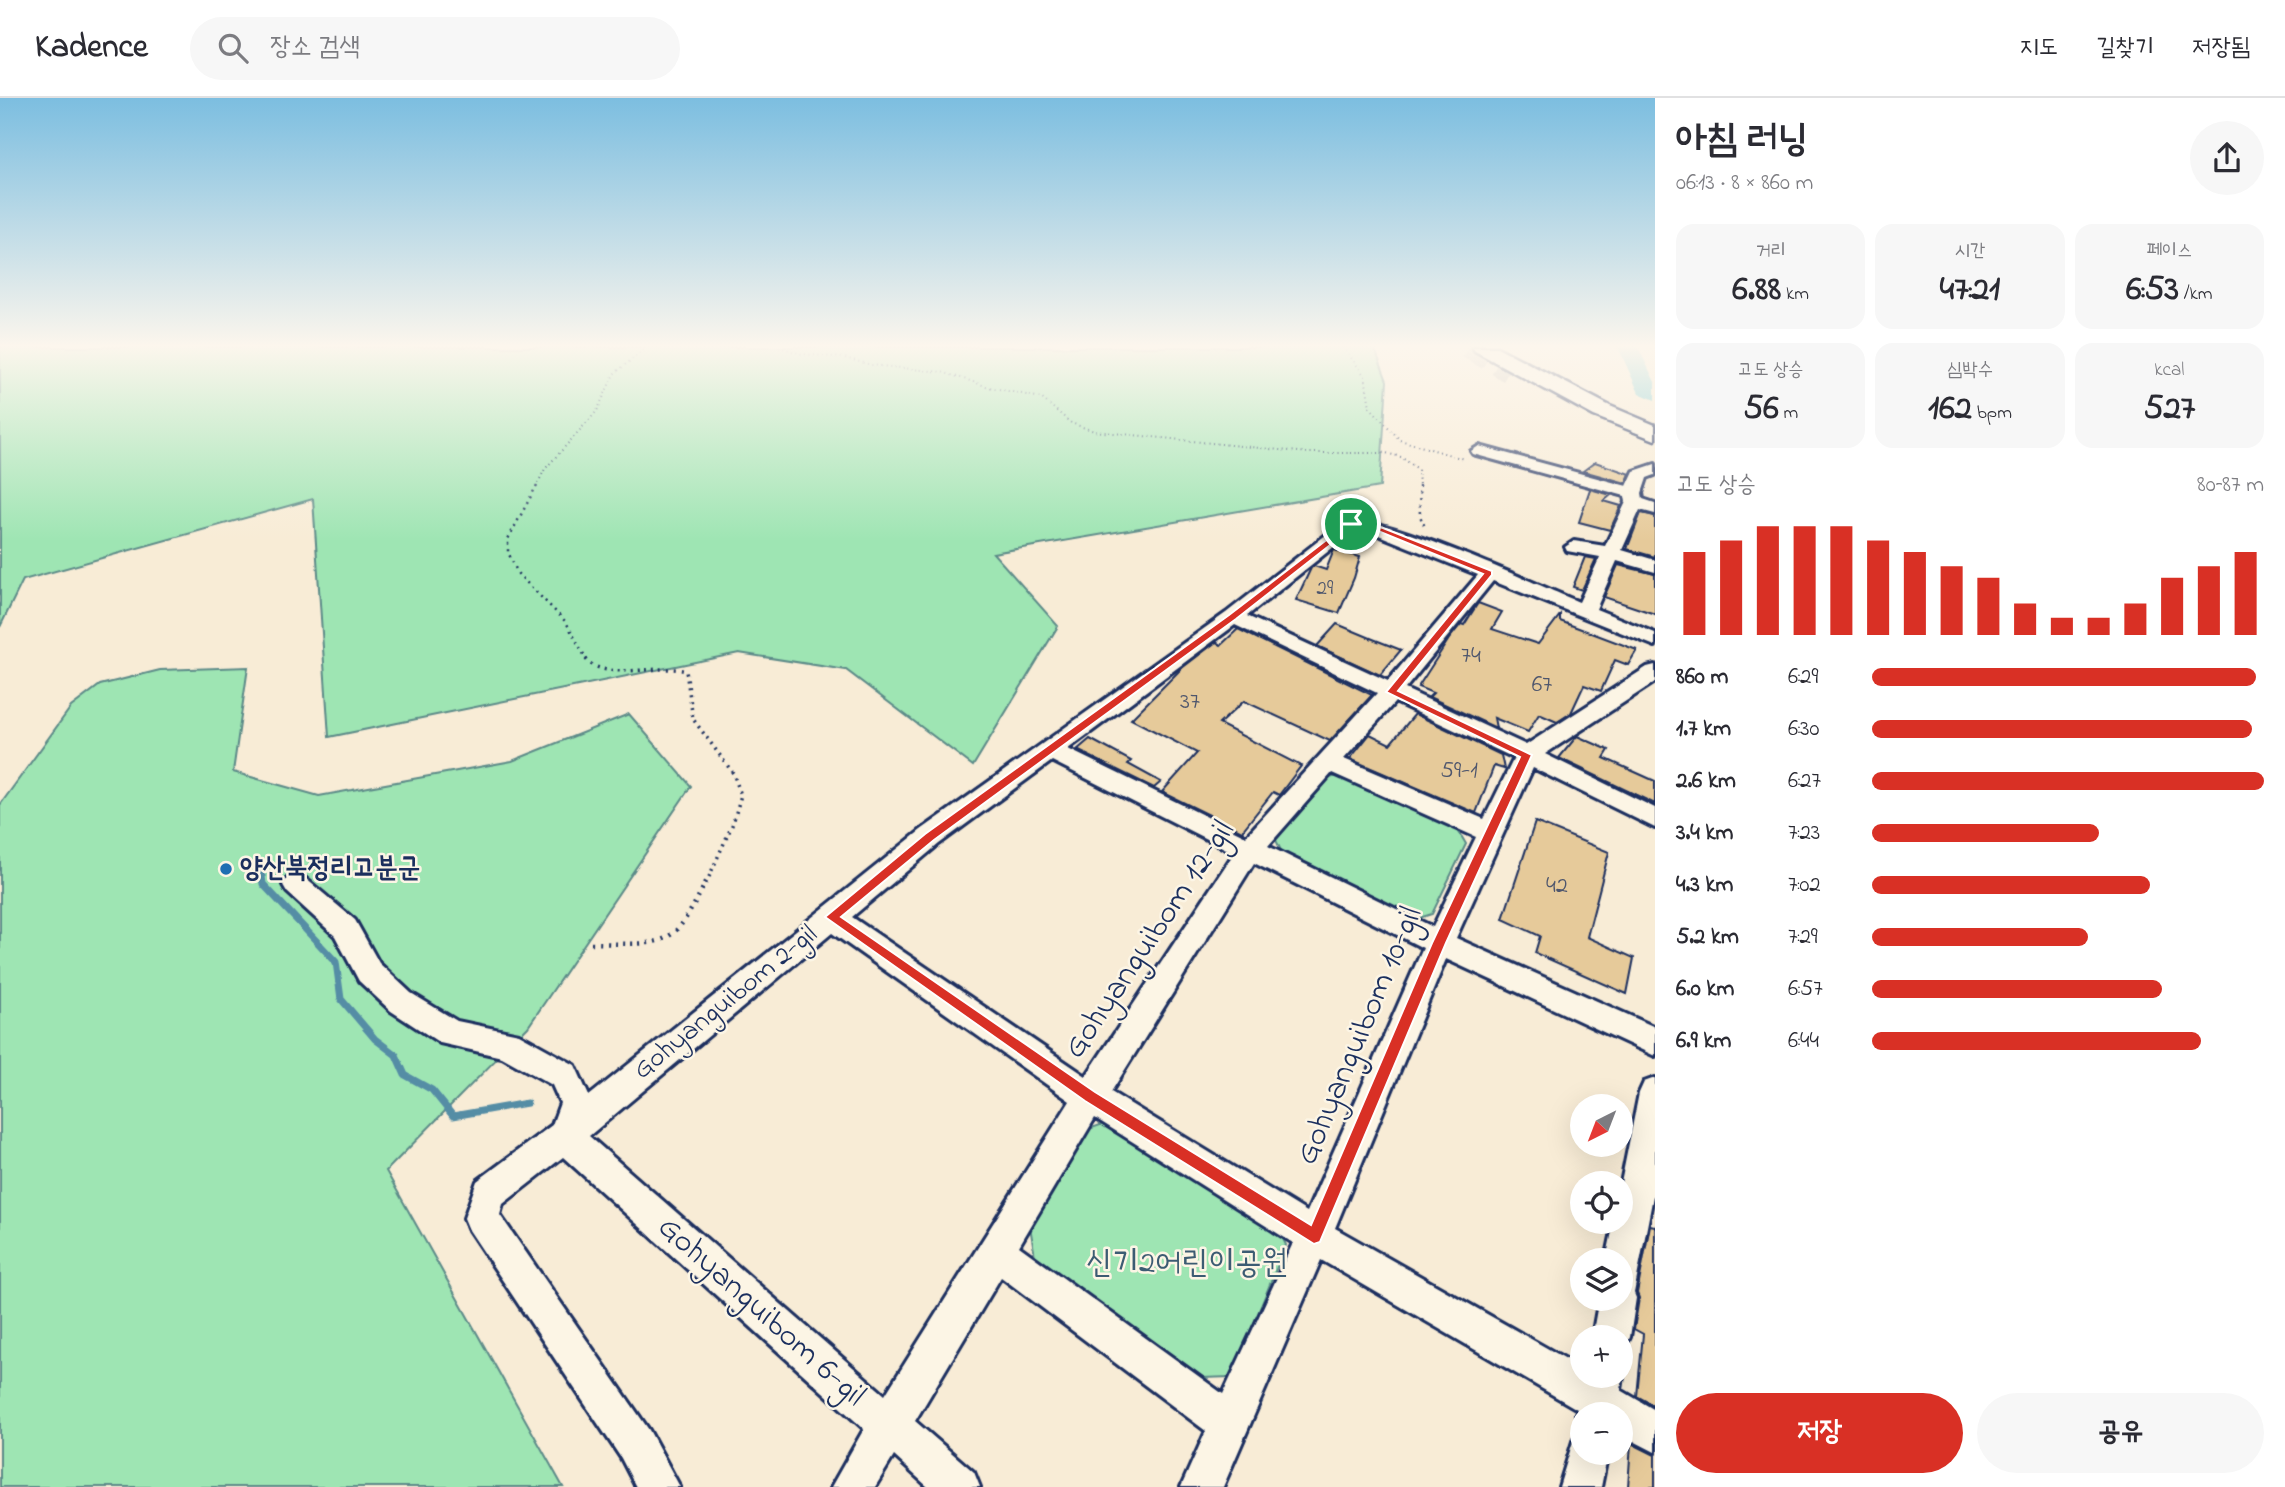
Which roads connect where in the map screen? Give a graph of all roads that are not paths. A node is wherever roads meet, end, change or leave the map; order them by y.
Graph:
1 (1586, 412) edge
2 (1604, 412) edge
3 (1655, 433) edge
4 (1655, 440) edge
5 (1479, 451) dead end
6 (1655, 469) edge
7 (1634, 497) junction
8 (1655, 509) edge
9 (1574, 547) dead end
10 (1611, 553) junction
11 (1655, 566) edge
12 (1489, 573) junction
13 (1584, 612) junction
14 (1233, 617) junction
15 (1655, 640) edge
16 (1655, 672) edge
17 (1391, 692) junction
18 (1052, 751) junction
19 (1527, 755) junction
20 (1330, 762) junction
21 (1655, 819) edge
22 (1491, 833) junction
23 (1249, 850) junction
24 (296, 885) dead end
25 (831, 917) junction
26 (1439, 943) junction
27 (1655, 1042) edge
28 (1655, 1093) edge
29 (1090, 1097) junction
30 (564, 1136) junction
31 (1314, 1236) junction
32 (1626, 1248) edge
33 (997, 1252) junction
34 (1600, 1397) edge
35 (1229, 1423) junction
36 (890, 1427) junction
37 (1655, 1432) edge
38 (1585, 1465) edge
39 (659, 1487) edge
40 (852, 1487) edge
41 (959, 1487) edge
42 (1202, 1487) edge
43 (1580, 1487) edge

1 - 4 highway
2 - 3 highway
5 - 7 street
6 - 7 street
7 - 8 street
7 - 10 street
9 - 10 street
10 - 11 street
10 - 13 street
12 - 13 street, Gohyanguibom 2-gil
12 - 14 street, Gohyanguibom 2-gil
12 - 17 street, Gohyanguibom 12-gil
13 - 15 street, Gohyanguibom 2-gil
14 - 17 street
14 - 18 street, Gohyanguibom 2-gil
16 - 19 street
17 - 19 street
17 - 20 street, Gohyanguibom 12-gil
18 - 23 street
18 - 25 street, Gohyanguibom 2-gil
19 - 21 street
19 - 22 street, Gohyanguibom 10-gil
20 - 22 street
20 - 23 street, Gohyanguibom 12-gil
22 - 26 street, Gohyanguibom 10-gil
23 - 26 street
23 - 29 street, Gohyanguibom 12-gil
24 - 30 street
25 - 29 street
25 - 30 street, Gohyanguibom 2-gil
26 - 27 street
26 - 31 street, Gohyanguibom 10-gil
28 - 32 street
29 - 31 street
29 - 33 street, Gohyanguibom 12-gil
30 - 36 street, Gohyanguibom 6-gil
30 - 39 street, Gohyanguibom 2-gil
31 - 34 street
31 - 35 street, Gohyanguibom 10-gil
33 - 35 street
33 - 36 street, Gohyanguibom 12-gil
34 - 37 street
35 - 42 street, Gohyanguibom 10-gil
36 - 40 street, Gohyanguibom 12-gil
36 - 41 street, Gohyanguibom 6-gil
38 - 43 street

